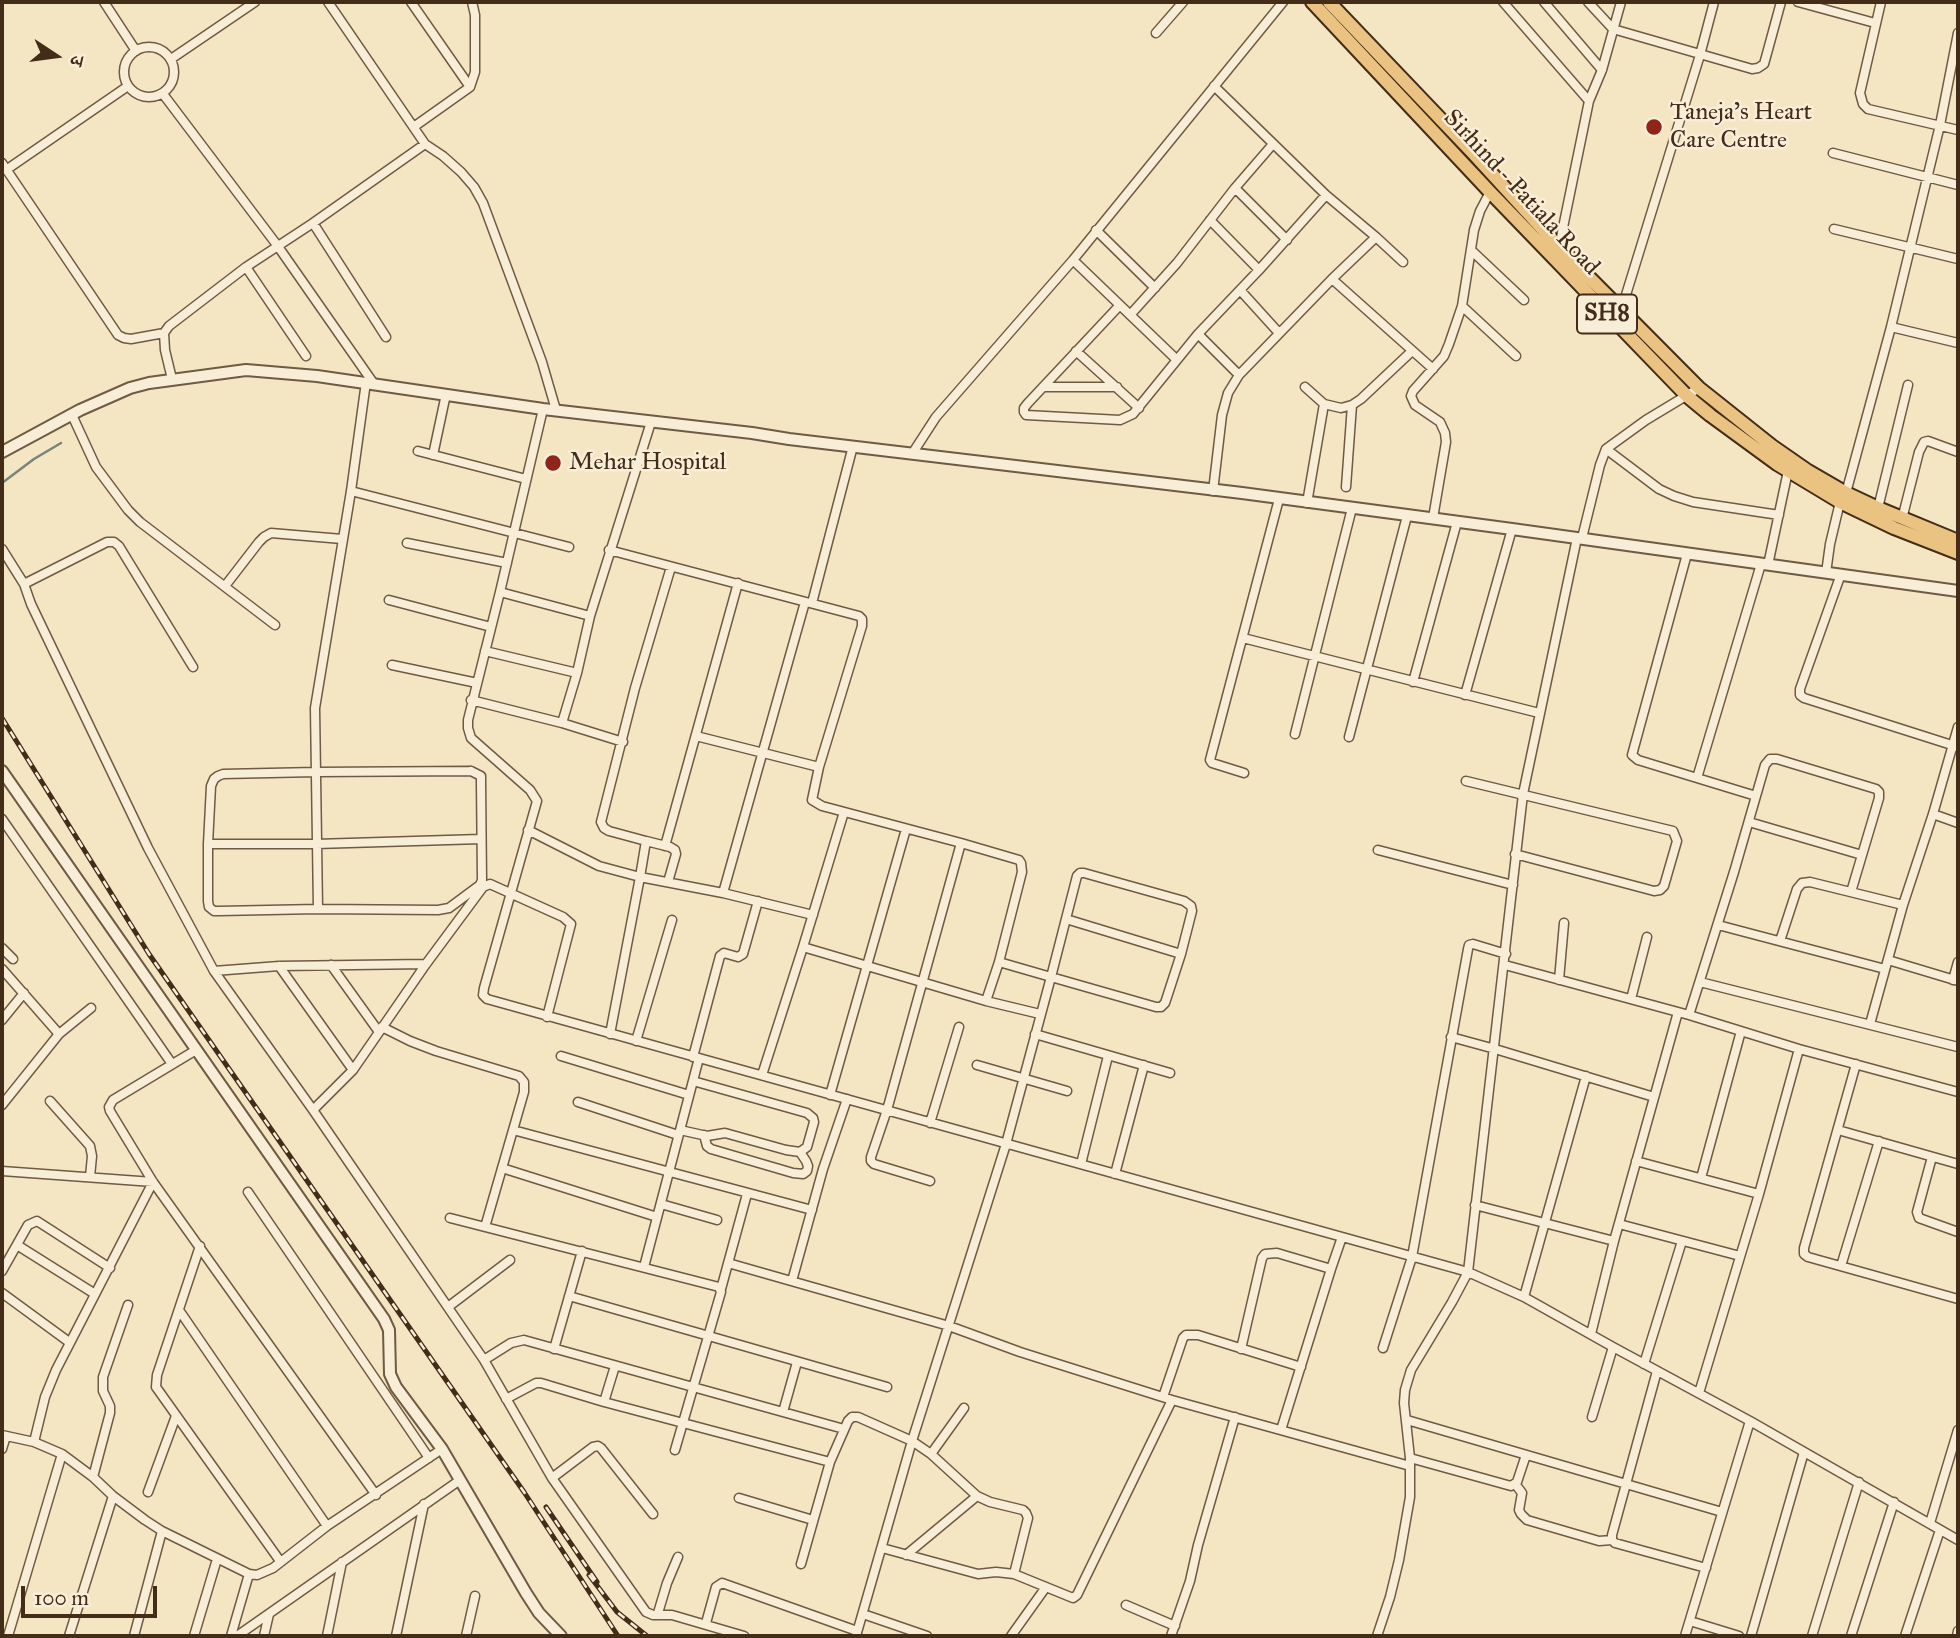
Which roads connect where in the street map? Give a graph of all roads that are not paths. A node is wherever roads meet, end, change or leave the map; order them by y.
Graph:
1 (104, 2) edge
2 (255, 2) edge
3 (328, 2) edge
4 (411, 2) edge
5 (472, 2) edge
6 (1183, 2) edge
7 (1283, 2) edge
8 (1312, 2) edge
9 (1329, 2) edge
10 (1503, 2) edge
11 (1544, 2) edge
12 (1588, 2) edge
13 (1621, 2) edge
14 (1714, 2) edge
15 (1781, 2) edge
16 (1798, 2) edge
17 (1881, 2) edge
18 (1875, 23) junction
19 (1613, 30) junction
20 (1156, 33) dead end
21 (1958, 33) edge
22 (1957, 45) edge
23 (136, 51) junction
24 (1700, 55) junction
25 (171, 59) junction
26 (1602, 70) junction
27 (128, 86) junction
28 (1214, 86) junction
29 (470, 87) junction
30 (163, 94) junction
31 (1589, 102) junction
32 (1940, 125) junction
33 (415, 126) junction
34 (1958, 130) edge
35 (425, 144) junction
36 (1273, 144) junction
37 (1833, 153) dead end
38 (4, 167) edge
39 (1928, 177) junction
40 (1958, 185) edge
41 (1235, 188) junction
42 (1490, 192) junction
43 (1326, 195) junction
44 (1210, 220) junction
45 (313, 223) junction
46 (1834, 229) dead end
47 (1096, 230) junction
48 (1376, 237) junction
49 (1287, 240) junction
50 (277, 245) junction
51 (1559, 247) junction
52 (1911, 247) junction
53 (1471, 250) junction
54 (1958, 259) edge
55 (1073, 260) junction
56 (1403, 262) dead end
57 (246, 267) junction
58 (1259, 270) junction
59 (1332, 279) junction
60 (1155, 288) junction
61 (1240, 290) junction
62 (1524, 300) dead end
63 (1120, 305) junction
64 (1462, 306) junction
65 (1621, 312) junction
66 (1130, 315) junction
67 (1891, 327) junction
68 (164, 333) junction
69 (1279, 333) junction
70 (1198, 334) junction
71 (386, 337) dead end
72 (1958, 343) edge
73 (1076, 351) junction
74 (1412, 351) junction
75 (306, 356) dead end
76 (1516, 356) dead end
77 (1176, 359) junction
78 (1433, 369) junction
79 (1239, 375) junction
80 (172, 379) junction
81 (370, 383) junction
82 (1908, 385) dead end
83 (1042, 387) junction
84 (1117, 387) junction
85 (1305, 387) dead end
86 (1699, 388) junction
87 (446, 394) junction
88 (1687, 396) junction
89 (1324, 404) junction
90 (1352, 405) junction
91 (1139, 408) junction
92 (543, 409) junction
93 (556, 410) junction
94 (72, 415) junction
95 (651, 422) junction
96 (853, 446) junction
97 (1606, 449) junction
98 (418, 451) dead end
99 (2, 452) edge
100 (1958, 452) edge
101 (912, 454) junction
102 (433, 455) junction
103 (1788, 471) junction
104 (526, 479) junction
105 (1346, 488) dead end
106 (351, 491) junction
107 (1213, 491) junction
108 (1843, 497) junction
109 (1279, 499) junction
110 (1307, 503) junction
111 (1352, 508) junction
112 (1878, 508) junction
113 (1779, 514) junction
114 (1407, 516) junction
115 (1433, 518) junction
116 (1902, 519) junction
117 (1457, 522) junction
118 (1512, 529) junction
119 (514, 532) junction
120 (1579, 538) junction
121 (342, 539) junction
122 (1958, 541) edge
123 (407, 542) dead end
124 (569, 547) dead end
125 (2, 549) edge
126 (609, 550) junction
127 (1958, 553) edge
128 (1687, 554) junction
129 (507, 564) junction
130 (1765, 564) junction
131 (671, 567) junction
132 (1826, 573) junction
133 (1841, 574) junction
134 (738, 583) junction
135 (24, 584) junction
136 (225, 586) junction
137 (1958, 591) edge
138 (500, 592) junction
139 (389, 600) dead end
140 (808, 603) junction
141 (590, 616) junction
142 (275, 625) dead end
143 (491, 627) junction
144 (1243, 638) junction
145 (485, 651) junction
146 (1315, 657) junction
147 (392, 665) dead end
148 (193, 667) dead end
149 (1368, 669) junction
150 (577, 673) junction
151 (1413, 681) junction
152 (477, 683) junction
153 (1465, 695) junction
154 (471, 700) junction
155 (1539, 713) junction
156 (562, 723) junction
157 (1958, 727) edge
158 (1295, 734) dead end
159 (696, 736) junction
160 (1349, 737) dead end
161 (623, 742) junction
162 (1956, 746) edge
163 (763, 752) junction
164 (819, 767) junction
165 (2, 771) edge
166 (316, 772) junction
167 (1244, 773) dead end
168 (1697, 778) junction
169 (1466, 781) dead end
170 (1523, 794) junction
171 (1756, 796) junction
172 (844, 812) junction
173 (1933, 814) junction
174 (2, 819) edge
175 (1749, 822) junction
176 (1958, 823) edge
177 (906, 829) junction
178 (528, 830) junction
179 (481, 839) junction
180 (646, 841) junction
181 (961, 843) junction
182 (208, 844) junction
183 (316, 844) junction
184 (665, 846) junction
185 (1378, 850) dead end
186 (1515, 854) junction
187 (1862, 855) junction
188 (640, 877) junction
189 (668, 882) junction
190 (1513, 885) junction
191 (1851, 892) junction
192 (723, 893) junction
193 (510, 894) junction
194 (758, 901) junction
195 (1903, 905) junction
196 (318, 909) junction
197 (813, 915) junction
198 (1066, 919) junction
199 (672, 920) dead end
200 (1564, 923) dead end
201 (1718, 925) junction
202 (1647, 937) dead end
203 (1780, 941) junction
204 (803, 947) junction
205 (2, 948) edge
206 (1181, 954) junction
207 (1506, 954) junction
208 (13, 959) dead end
209 (999, 962) junction
210 (1958, 962) edge
211 (426, 964) junction
212 (331, 965) junction
213 (867, 965) junction
214 (1504, 965) junction
215 (1886, 965) junction
216 (279, 966) junction
217 (2, 969) edge
218 (214, 971) junction
219 (1051, 977) junction
220 (1559, 980) junction
221 (1956, 980) edge
222 (924, 981) junction
223 (1700, 982) junction
224 (24, 993) junction
225 (1631, 999) junction
226 (986, 1001) junction
227 (91, 1008) dead end
228 (1678, 1012) junction
229 (1041, 1014) junction
230 (1689, 1015) junction
231 (547, 1017) junction
232 (2, 1020) edge
233 (1870, 1024) junction
234 (959, 1027) dead end
235 (381, 1030) junction
236 (1741, 1031) junction
237 (59, 1034) junction
238 (610, 1034) junction
239 (1035, 1034) junction
240 (1451, 1037) junction
241 (636, 1041) junction
242 (1958, 1047) edge
243 (1495, 1049) junction
244 (1799, 1049) junction
245 (196, 1050) junction
246 (561, 1056) dead end
247 (1108, 1056) junction
248 (696, 1057) junction
249 (172, 1064) junction
250 (1856, 1064) junction
251 (978, 1065) dead end
252 (1144, 1065) junction
253 (352, 1070) junction
254 (1170, 1073) dead end
255 (762, 1075) junction
256 (1586, 1076) junction
257 (1024, 1078) junction
258 (693, 1081) junction
259 (1067, 1091) dead end
260 (1958, 1092) edge
261 (689, 1095) junction
262 (830, 1095) junction
263 (1654, 1097) junction
264 (847, 1099) junction
265 (50, 1101) dead end
266 (578, 1102) dead end
267 (2, 1105) edge
268 (313, 1110) junction
269 (887, 1110) junction
270 (930, 1123) junction
271 (513, 1130) junction
272 (1838, 1130) junction
273 (679, 1132) junction
274 (704, 1135) junction
275 (1879, 1141) junction
276 (1006, 1144) junction
277 (800, 1152) junction
278 (1932, 1157) junction
279 (1636, 1161) junction
280 (1081, 1164) junction
281 (1958, 1164) edge
282 (502, 1168) junction
283 (2, 1171) edge
284 (669, 1172) junction
285 (1115, 1174) junction
286 (90, 1177) junction
287 (1701, 1178) junction
288 (930, 1181) dead end
289 (153, 1182) junction
290 (248, 1192) dead end
291 (747, 1194) junction
292 (1759, 1194) junction
293 (660, 1204) junction
294 (1475, 1205) junction
295 (812, 1210) junction
296 (657, 1217) junction
297 (450, 1218) dead end
298 (717, 1220) dead end
299 (1545, 1222) junction
300 (1619, 1224) junction
301 (485, 1227) junction
302 (1958, 1232) edge
303 (1342, 1237) junction
304 (1614, 1241) junction
305 (1682, 1241) junction
306 (17, 1245) junction
307 (200, 1246) junction
308 (582, 1251) junction
309 (1740, 1256) junction
310 (1412, 1257) junction
311 (510, 1260) dead end
312 (728, 1263) junction
313 (1840, 1266) junction
314 (644, 1267) junction
315 (110, 1268) junction
316 (1331, 1269) junction
317 (2, 1271) edge
318 (1468, 1272) junction
319 (792, 1281) junction
320 (721, 1289) junction
321 (2, 1293) edge
322 (95, 1294) junction
323 (569, 1296) junction
324 (1524, 1297) junction
325 (1958, 1299) edge
326 (128, 1305) dead end
327 (448, 1307) junction
328 (179, 1310) junction
329 (948, 1326) junction
330 (1591, 1334) junction
331 (709, 1336) junction
332 (69, 1342) junction
333 (1613, 1347) junction
334 (1383, 1348) dead end
335 (554, 1349) junction
336 (1241, 1349) junction
337 (484, 1360) junction
338 (797, 1362) junction
339 (1644, 1364) junction
340 (615, 1366) junction
341 (1301, 1367) junction
342 (1657, 1371) junction
343 (695, 1386) junction
344 (887, 1387) dead end
345 (1699, 1393) junction
346 (506, 1399) junction
347 (1168, 1399) junction
348 (604, 1402) junction
349 (964, 1408) dead end
350 (783, 1412) junction
351 (176, 1416) junction
352 (1235, 1417) junction
353 (1592, 1417) dead end
354 (1407, 1420) junction
355 (1751, 1421) junction
356 (684, 1422) junction
357 (844, 1429) junction
358 (1281, 1430) junction
359 (1958, 1430) edge
360 (4, 1435) edge
361 (912, 1441) junction
362 (34, 1442) junction
363 (2, 1449) edge
364 (442, 1449) junction
365 (676, 1450) dead end
366 (1804, 1451) junction
367 (62, 1454) junction
368 (931, 1454) junction
369 (1526, 1455) junction
370 (429, 1458) junction
371 (830, 1462) junction
372 (1410, 1462) junction
373 (93, 1476) junction
374 (552, 1478) junction
375 (460, 1479) junction
376 (1859, 1482) junction
377 (1516, 1485) junction
378 (1625, 1485) junction
379 (148, 1492) dead end
380 (376, 1495) junction
381 (113, 1496) junction
382 (977, 1496) junction
383 (739, 1498) dead end
384 (1894, 1502) junction
385 (424, 1504) junction
386 (1722, 1512) junction
387 (653, 1514) dead end
388 (813, 1520) junction
389 (1930, 1523) junction
390 (327, 1526) junction
391 (1940, 1530) junction
392 (162, 1531) junction
393 (1612, 1540) junction
394 (1958, 1540) edge
395 (882, 1548) junction
396 (906, 1555) junction
397 (678, 1556) dead end
398 (217, 1559) junction
399 (280, 1561) junction
400 (342, 1562) junction
401 (801, 1564) dead end
402 (1706, 1568) junction
403 (249, 1574) junction
404 (1014, 1574) junction
405 (1046, 1587) junction
406 (475, 1596) dead end
407 (1126, 1605) dead end
408 (658, 1613) junction
409 (269, 1614) junction
410 (863, 1614) junction
411 (1690, 1620) junction
412 (706, 1623) junction
413 (1175, 1626) junction
414 (1958, 1631) edge
415 (909, 1633) edge
416 (857, 1634) edge
417 (8, 1636) edge
418 (69, 1636) edge
419 (134, 1636) edge
420 (194, 1636) edge
421 (231, 1636) edge
422 (237, 1636) edge
423 (264, 1636) edge
424 (327, 1636) edge
425 (396, 1636) edge
426 (466, 1636) edge
427 (561, 1636) edge
428 (744, 1636) edge
429 (927, 1636) edge
430 (1012, 1636) edge
431 (1171, 1636) edge
432 (1377, 1636) edge
433 (1685, 1636) edge
434 (1739, 1636) edge
435 (1751, 1636) edge
436 (1812, 1636) edge
437 (1851, 1636) edge
438 (1905, 1636) edge
439 (1956, 1636) edge

1 - 23 street
2 - 25 street
3 - 33 street
4 - 29 street
5 - 29 street
6 - 20 street
7 - 28 street
8 - 42 main road, Sirhind - Patiala Road / SH8
9 - 51 main road
10 - 31 street
11 - 26 street
12 - 19 street
13 - 19 street
14 - 24 street
15 - 24 street
16 - 18 street
17 - 18 street
18 - 32 street
19 - 24 street
19 - 26 street
21 - 22 street
22 - 32 street
23 - 25 street
23 - 27 street
24 - 65 street
25 - 30 street
26 - 31 street
27 - 30 street
27 - 38 street
28 - 36 street
28 - 47 street
29 - 33 street
30 - 50 street
31 - 51 street
32 - 34 street
32 - 39 street
33 - 35 street
35 - 45 street
35 - 93 street
36 - 41 street
36 - 43 street
37 - 39 street
38 - 68 street
39 - 40 street
39 - 52 street
41 - 44 street
41 - 49 street
42 - 53 street
42 - 88 main road, Sirhind - Patiala Road / SH8
43 - 48 street
43 - 49 street
44 - 58 street
44 - 60 street
45 - 50 street
45 - 71 street
46 - 52 street
47 - 55 street
47 - 60 street
48 - 56 street
48 - 59 street
49 - 58 street
50 - 57 street
50 - 81 street
51 - 65 main road
52 - 54 street
52 - 67 street
53 - 62 street
53 - 64 street
55 - 63 street
55 - 101 street
57 - 68 street
57 - 75 street
58 - 61 street
59 - 69 street
59 - 74 street
60 - 66 street
61 - 69 street
61 - 70 street
63 - 66 street
63 - 73 street
64 - 76 street
64 - 78 street
65 - 86 main road
66 - 77 street
67 - 72 street
67 - 108 street
68 - 80 street
69 - 79 street
70 - 77 street
70 - 79 street
73 - 83 street
73 - 84 street
74 - 78 street
74 - 90 street
77 - 91 street
78 - 115 street
79 - 107 street
80 - 81 street
80 - 94 street
81 - 87 street
81 - 106 street
82 - 112 street
83 - 84 street
83 - 91 street
84 - 91 street
85 - 89 street
86 - 88 street
86 - 108 main road
87 - 92 street
87 - 102 street
88 - 97 street
88 - 103 main road, Sirhind - Patiala Road / SH8
89 - 90 street
89 - 110 street
90 - 105 street
92 - 93 street
92 - 104 street
93 - 95 street
94 - 99 street
94 - 136 street
95 - 96 street
95 - 126 street
96 - 101 street
96 - 140 street
97 - 113 street
97 - 120 street
98 - 102 street
100 - 116 street
101 - 107 street
102 - 104 street
103 - 108 main road, Sirhind - Patiala Road / SH8
103 - 113 street
104 - 119 street
106 - 119 street
106 - 121 street
107 - 109 street
108 - 112 main road
108 - 127 main road, Sirhind - Patiala Road / SH8
108 - 132 street
109 - 110 street
109 - 144 street
110 - 111 street
111 - 114 street
111 - 146 street
112 - 116 main road
113 - 130 street
114 - 115 street
114 - 149 street
115 - 117 street
116 - 122 main road
117 - 118 street
117 - 151 street
118 - 120 street
118 - 153 street
119 - 124 street
119 - 129 street
120 - 128 street
120 - 155 street
121 - 136 street
121 - 166 street
123 - 129 street
125 - 135 street
126 - 131 street
126 - 141 street
128 - 130 street
128 - 168 street
129 - 138 street
130 - 132 street
130 - 168 street
131 - 134 street
131 - 161 street
132 - 133 street
133 - 137 street
133 - 162 street
134 - 140 street
134 - 159 street
135 - 148 street
135 - 218 street
136 - 142 street
138 - 141 street
138 - 143 street
139 - 143 street
140 - 163 street
140 - 164 street
141 - 150 street
143 - 145 street
144 - 146 street
144 - 167 street
145 - 150 street
145 - 152 street
146 - 149 street
146 - 158 street
147 - 152 street
149 - 151 street
149 - 160 street
150 - 156 street
151 - 153 street
152 - 154 street
153 - 155 street
154 - 156 street
154 - 178 street
155 - 170 street
156 - 161 street
157 - 162 street
159 - 163 street
159 - 184 street
161 - 180 street
162 - 173 street
163 - 164 street
163 - 192 street
164 - 172 street
165 - 245 street
166 - 179 street
166 - 182 street
166 - 183 street
168 - 171 street
169 - 170 street
170 - 186 street
170 - 186 street
171 - 175 street
171 - 187 street
172 - 177 street
172 - 197 street
173 - 176 street
173 - 195 street
174 - 249 street
175 - 187 street
175 - 201 street
177 - 181 street
177 - 213 street
178 - 188 street
178 - 193 street
179 - 183 street
179 - 196 street
180 - 184 street
180 - 188 street
181 - 209 street
181 - 222 street
182 - 183 street
182 - 196 street
183 - 196 street
184 - 189 street
185 - 190 street
186 - 190 street
187 - 191 street
188 - 189 street
188 - 238 street
189 - 192 street
190 - 207 street
191 - 195 street
191 - 203 street
192 - 194 street
193 - 211 street
193 - 231 street
193 - 231 street
194 - 197 street
194 - 248 street
195 - 215 street
197 - 204 street
198 - 206 street
198 - 206 street
198 - 219 street
199 - 241 street
200 - 220 street
201 - 203 street
201 - 223 street
202 - 225 street
203 - 215 street
204 - 213 street
204 - 255 street
205 - 208 street
206 - 219 street
207 - 214 street
207 - 240 street
209 - 219 street
209 - 226 street
210 - 221 street
211 - 212 street
211 - 235 street
212 - 216 street
212 - 235 street
213 - 222 street
213 - 262 street
214 - 220 street
214 - 243 street
215 - 221 street
215 - 233 street
216 - 218 street
216 - 253 street
217 - 224 street
218 - 268 street
219 - 229 street
220 - 225 street
222 - 226 street
222 - 269 street
223 - 230 street
223 - 233 street
224 - 232 street
224 - 237 street
225 - 228 street
226 - 229 street
227 - 237 street
228 - 230 street
228 - 263 street
229 - 239 street
230 - 236 street
231 - 238 street
233 - 242 street
234 - 270 street
235 - 253 street
235 - 271 street
236 - 244 street
236 - 287 street
237 - 267 street
238 - 241 street
239 - 247 street
239 - 257 street
240 - 243 street
240 - 310 street
241 - 248 street
243 - 256 street
243 - 294 street
244 - 250 street
244 - 292 street
245 - 249 street
245 - 364 street
246 - 261 street
247 - 252 street
247 - 280 street
248 - 255 street
248 - 258 street
249 - 289 street
250 - 260 street
250 - 272 street
251 - 257 street
252 - 254 street
252 - 285 street
253 - 268 street
255 - 262 street
256 - 263 street
256 - 299 street
257 - 259 street
257 - 276 street
258 - 261 street
258 - 277 street
261 - 273 street
262 - 264 street
263 - 279 street
264 - 269 street
264 - 295 street
265 - 286 street
266 - 273 street
268 - 327 street
269 - 270 street
269 - 288 street
270 - 276 street
271 - 282 street
271 - 284 street
272 - 275 street
272 - 313 street
273 - 274 street
273 - 284 street
274 - 277 street
274 - 277 street
275 - 278 street
275 - 313 street
276 - 280 street
276 - 329 street
278 - 281 street
278 - 302 street
279 - 287 street
279 - 300 street
280 - 285 street
282 - 296 street
282 - 301 street
283 - 286 street
284 - 291 street
284 - 293 street
285 - 303 street
286 - 289 street
287 - 292 street
289 - 307 street
289 - 315 street
290 - 370 street
291 - 295 street
291 - 312 street
292 - 309 street
293 - 296 street
293 - 298 street
294 - 299 street
294 - 318 street
295 - 319 street
296 - 314 street
297 - 301 street
299 - 304 street
299 - 324 street
300 - 304 street
300 - 305 street
301 - 308 street
303 - 310 street
303 - 316 street
304 - 330 street
305 - 309 street
305 - 339 street
306 - 315 street
306 - 317 street
306 - 322 street
307 - 328 street
307 - 380 street
308 - 314 street
308 - 323 street
309 - 345 street
310 - 318 street
310 - 334 street
311 - 327 street
312 - 319 street
312 - 320 street
313 - 325 street
314 - 320 street
315 - 322 street
316 - 336 street
316 - 341 street
318 - 324 street
318 - 354 street
319 - 329 street
320 - 331 street
321 - 332 street
322 - 332 street
323 - 331 street
323 - 335 street
324 - 330 street
326 - 373 street
327 - 337 street
328 - 351 street
328 - 390 street
329 - 347 street
329 - 361 street
330 - 333 street
331 - 338 street
331 - 343 street
332 - 362 street
333 - 339 street
333 - 353 street
335 - 337 street
335 - 340 street
336 - 341 street
336 - 347 street
337 - 346 street
338 - 344 street
338 - 350 street
339 - 342 street
340 - 343 street
340 - 348 street
341 - 358 street
342 - 345 street
342 - 378 street
343 - 350 street
343 - 356 street
345 - 355 street
346 - 348 street
346 - 374 street
347 - 352 street
347 - 405 street
348 - 356 street
349 - 368 street
350 - 357 street
351 - 379 street
351 - 399 street
352 - 358 street
352 - 413 street
354 - 369 street
354 - 372 street
355 - 366 street
355 - 386 street
356 - 365 street
356 - 371 street
357 - 361 street
357 - 371 street
358 - 372 street
359 - 389 street
360 - 362 street
360 - 363 street
361 - 368 street
361 - 395 street
362 - 367 street
364 - 370 street
364 - 375 street
366 - 376 street
366 - 435 street
367 - 373 street
367 - 417 street
368 - 382 street
369 - 377 street
369 - 378 street
370 - 380 street
371 - 388 street
372 - 377 street
372 - 432 street
373 - 381 street
374 - 387 street
374 - 408 street
375 - 385 street
375 - 427 street
376 - 384 street
376 - 436 street
377 - 393 street
378 - 386 street
378 - 393 street
380 - 390 street
381 - 392 street
381 - 418 street
382 - 396 street
382 - 404 street
383 - 388 street
384 - 389 street
384 - 437 street
385 - 400 street
385 - 425 street
386 - 402 street
388 - 401 street
389 - 391 street
390 - 399 street
391 - 394 street
391 - 438 street
392 - 398 street
392 - 419 street
393 - 402 street
395 - 396 street
395 - 410 street
396 - 404 street
397 - 408 street
398 - 403 street
398 - 420 street
399 - 403 street
400 - 409 street
400 - 424 street
402 - 411 street
403 - 421 street
404 - 405 street
405 - 430 street
406 - 426 street
407 - 413 street
408 - 412 street
409 - 422 street
409 - 423 street
410 - 415 street
410 - 416 street
411 - 433 street
411 - 434 street
412 - 416 street
412 - 428 street
413 - 431 street
414 - 439 street
415 - 429 street

